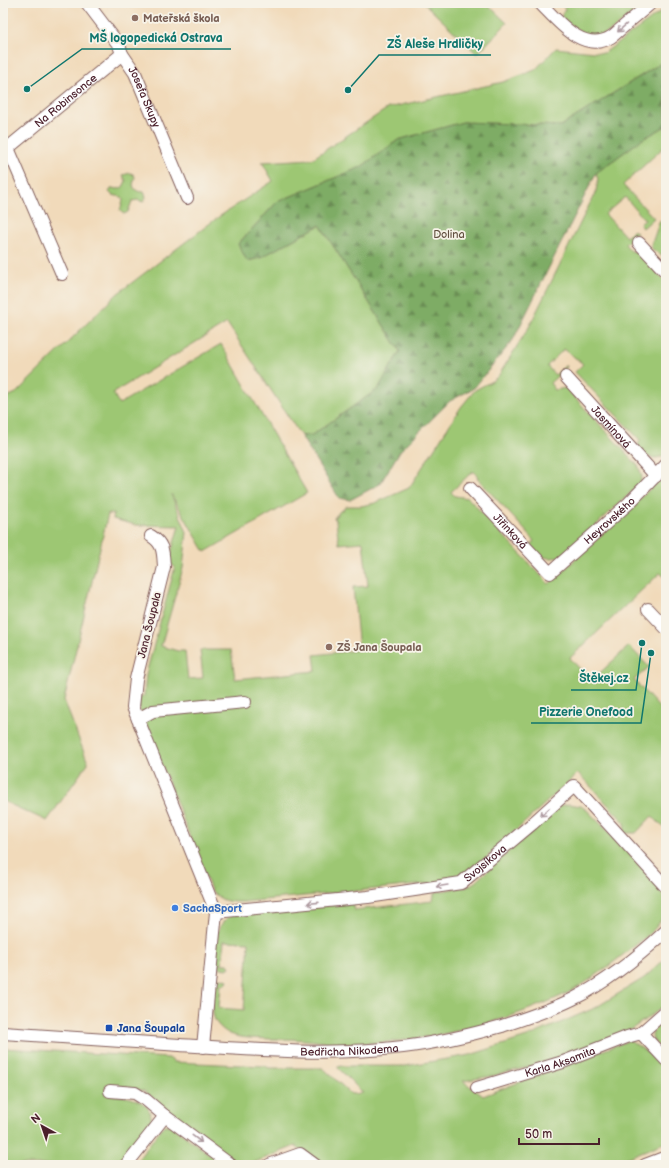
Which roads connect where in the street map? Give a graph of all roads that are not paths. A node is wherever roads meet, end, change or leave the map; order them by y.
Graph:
1 (87, 3) edge
2 (540, 3) edge
3 (651, 3) edge
4 (122, 54) junction
5 (6, 150) edge
6 (187, 198) dead end
7 (639, 243) dead end
8 (666, 272) edge
9 (62, 274) dead end
10 (566, 377) dead end
11 (666, 466) edge
12 (656, 476) junction
13 (470, 488) dead end
14 (151, 536) dead end
15 (550, 573) joint
16 (648, 609) dead end
17 (666, 628) edge
18 (245, 702) dead end
19 (138, 719) junction
20 (666, 887) edge
21 (216, 912) junction
22 (666, 931) edge
23 (666, 1011) edge
24 (3, 1033) edge
25 (641, 1033) junction
26 (203, 1047) junction
27 (666, 1060) edge
28 (477, 1088) dead end
29 (110, 1091) dead end
30 (165, 1116) junction
31 (666, 1157) edge
32 (126, 1165) edge
33 (231, 1165) edge
34 (269, 1165) edge
35 (315, 1165) edge
36 (645, 1165) edge

1 - 4 street, Josefa Skupy
3 -> 2 street
4 - 5 street, Na Robinsonce
4 - 6 street, Josefa Skupy
5 - 9 street, Na Robinsonce
7 - 8 street
10 - 12 street, Jasmínová
11 - 12 street, Heyrovského
12 - 15 street, Heyrovského
13 - 15 street, Jiřinková
14 - 19 street, Jana Šoupala
16 - 17 street
18 - 19 street
19 - 21 street, Jana Šoupala
20 -> 21 street, Svojsíkova
21 - 26 street, Jana Šoupala
22 - 26 street, Bedřicha Nikodema
23 - 25 street, Karla Aksamita
24 - 26 street, Bedřicha Nikodema
25 - 27 street
25 - 28 street, Karla Aksamita
29 - 30 street
30 - 32 street
30 -> 33 street
31 - 36 street
34 - 35 street

